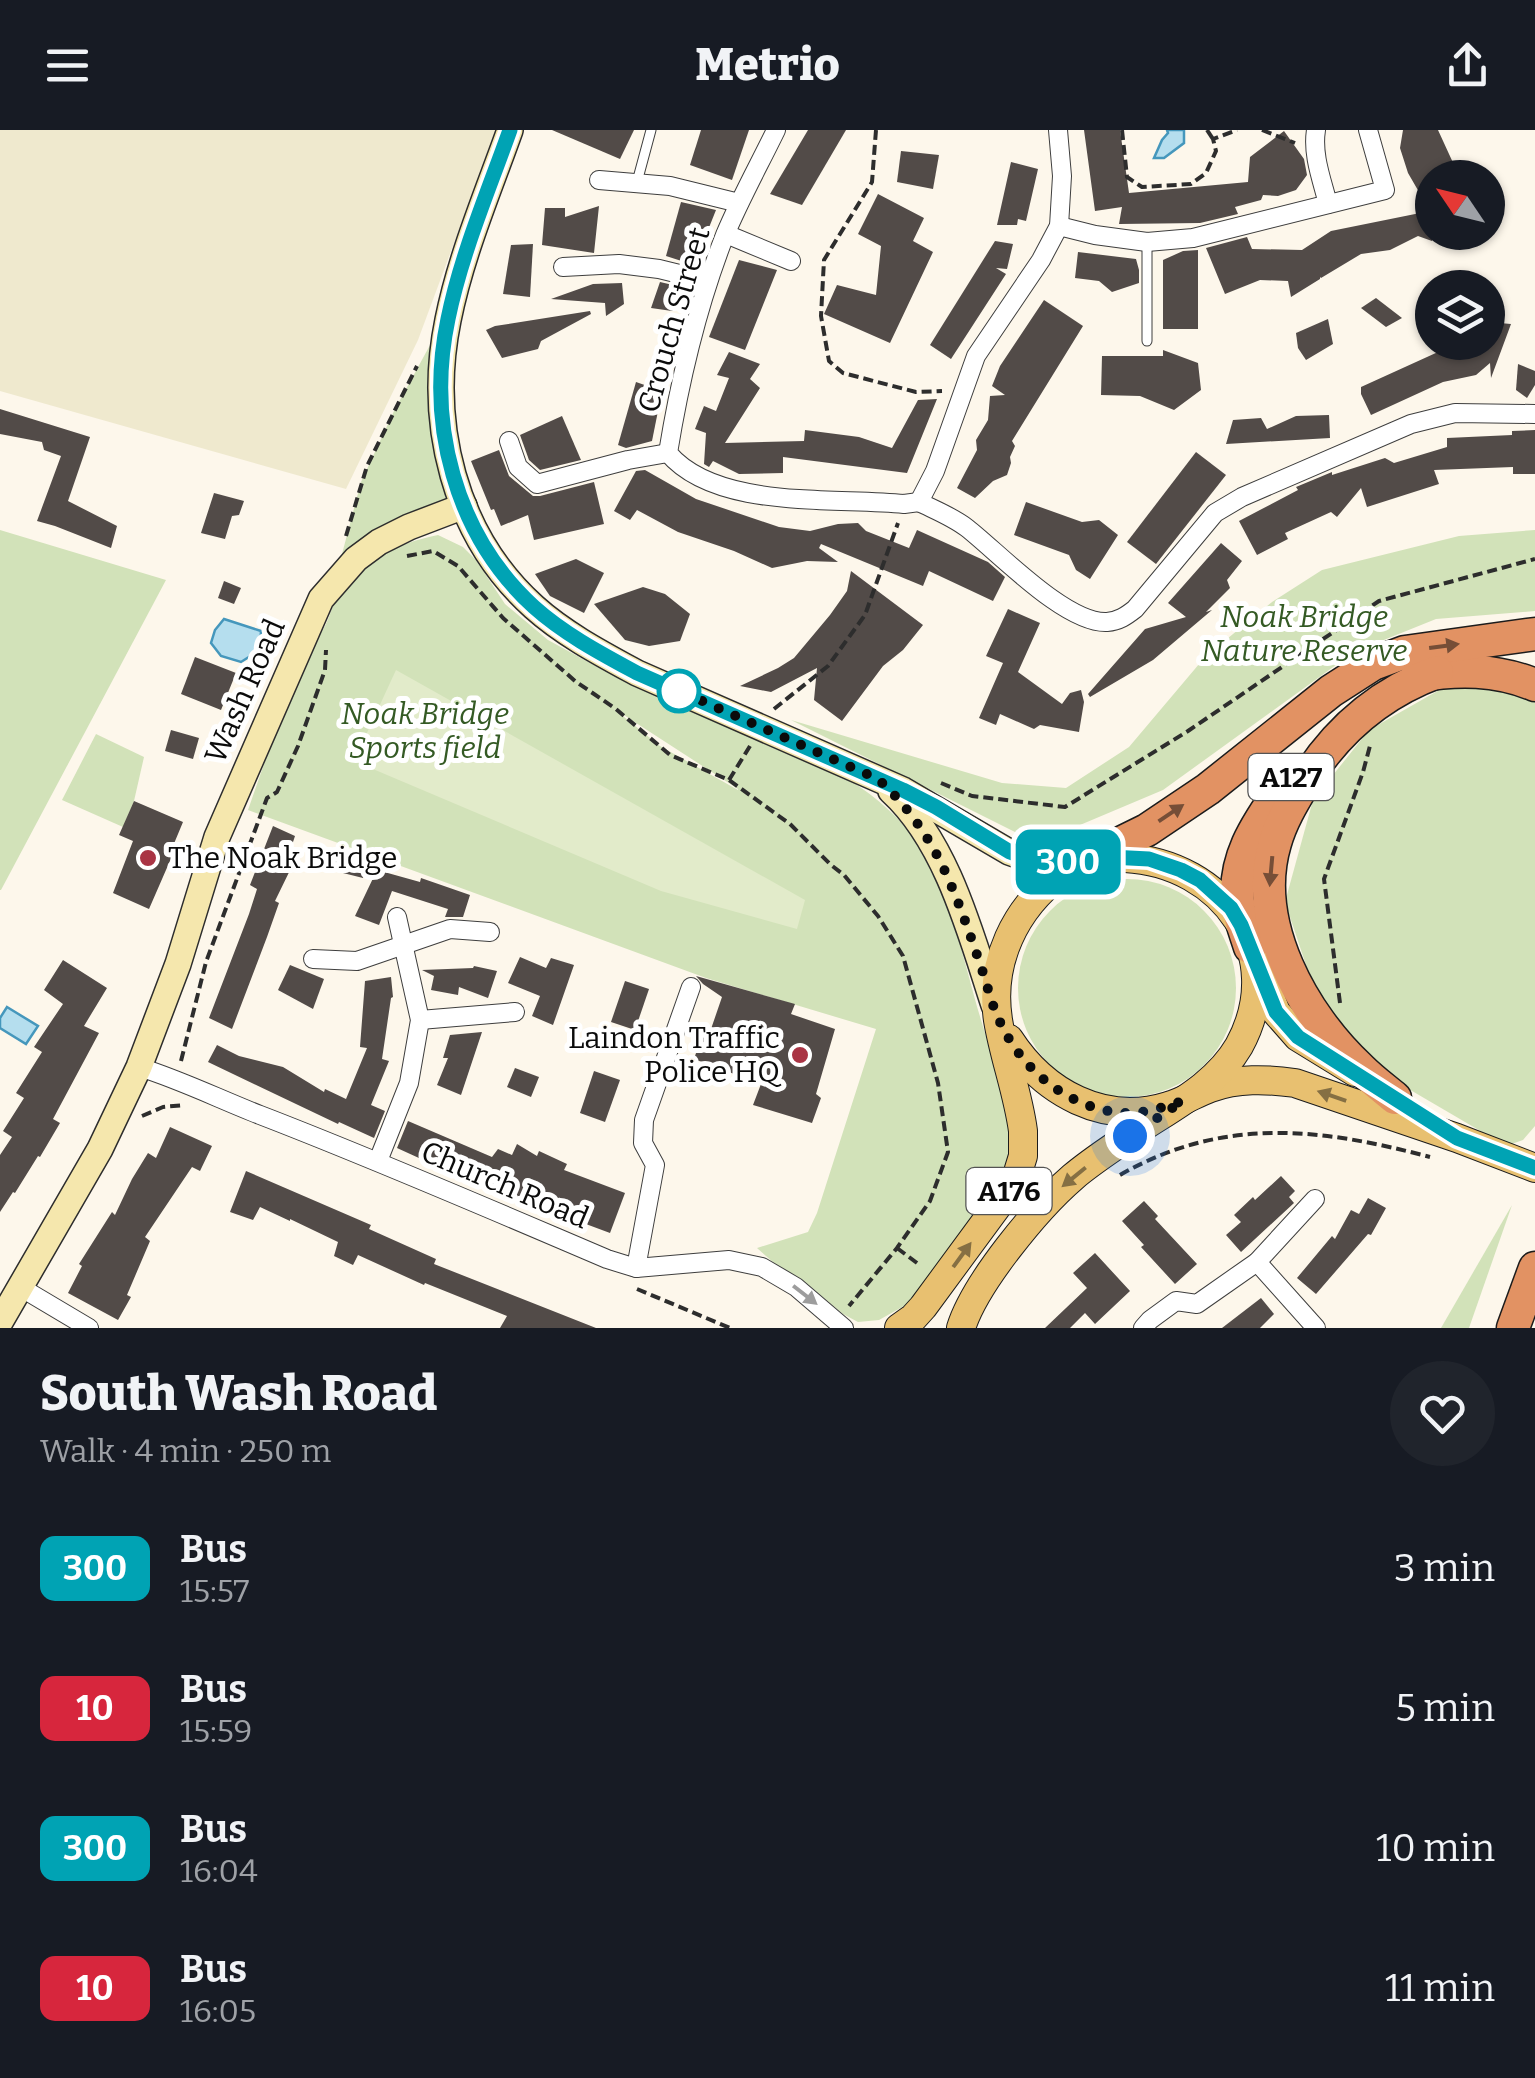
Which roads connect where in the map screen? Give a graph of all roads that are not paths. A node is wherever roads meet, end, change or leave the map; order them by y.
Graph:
1 (510, 130) edge
2 (650, 130) edge
3 (776, 130) edge
4 (1058, 130) edge
5 (1316, 130) edge
6 (1368, 130) edge
7 (599, 180) dead end
8 (637, 182) junction
9 (739, 204) junction
10 (1328, 204) junction
11 (1059, 226) junction
12 (726, 234) junction
13 (1147, 242) junction
14 (791, 262) dead end
15 (564, 267) dead end
16 (708, 282) junction
17 (1147, 341) dead end
18 (1535, 414) edge
19 (509, 441) dead end
20 (668, 452) junction
21 (911, 503) junction
22 (464, 506) junction
23 (1535, 634) edge
24 (1438, 672) junction
25 (1535, 684) edge
26 (878, 779) junction
27 (1086, 860) junction
28 (396, 917) dead end
29 (490, 932) dead end
30 (402, 945) junction
31 (1250, 947) junction
32 (313, 959) dead end
33 (691, 987) dead end
34 (515, 1012) dead end
35 (998, 1019) junction
36 (420, 1020) junction
37 (139, 1067) junction
38 (1395, 1098) junction
39 (1183, 1101) junction
40 (1457, 1138) junction
41 (378, 1161) junction
42 (1535, 1168) edge
43 (1314, 1199) dead end
44 (1257, 1262) junction
45 (636, 1268) junction
46 (1535, 1268) edge
47 (20, 1288) junction
48 (843, 1321) edge
49 (0, 1322) edge
50 (89, 1328) edge
51 (899, 1328) edge
52 (961, 1328) edge
53 (1144, 1328) edge
54 (1316, 1328) edge
55 (1512, 1328) edge

1 - 22 street
2 - 8 lane
3 - 9 street, Crouch Street
4 - 11 street
5 - 10 street
6 - 10 street
7 - 8 street
8 - 9 street
9 - 12 street, Crouch Street
10 - 13 street
11 - 13 street
11 - 21 street
12 - 14 street
12 - 16 street, Crouch Street
13 - 17 lane
15 - 16 street
16 - 20 street, Crouch Street
18 - 21 street
19 - 20 street
20 - 21 street, Crouch Street
22 - 26 street
22 - 37 street, Wash Road
27 -> 23 highway
24 - 25 highway, A127
24 - 31 highway, A127
24 -> 38 highway, A127
26 - 27 street
26 - 35 street
27 - 31 main road
27 - 35 main road
28 - 30 street
29 - 30 street
30 - 32 street
30 - 36 street
31 - 38 main road, A176
31 - 39 main road
33 - 45 street
34 - 36 street
35 - 39 main road
51 -> 35 main road, A176
36 - 41 street
37 - 41 street, Church Road
37 - 47 street, Wash Road
38 - 40 main road, A176
40 -> 39 main road, A176
39 -> 52 main road, A176
40 - 42 main road, A176
41 - 45 street, Church Road
43 - 44 street
44 - 53 street
44 - 54 street
45 -> 48 street, Church Road
46 - 55 highway
47 - 49 street, Wash Road
47 - 50 street

